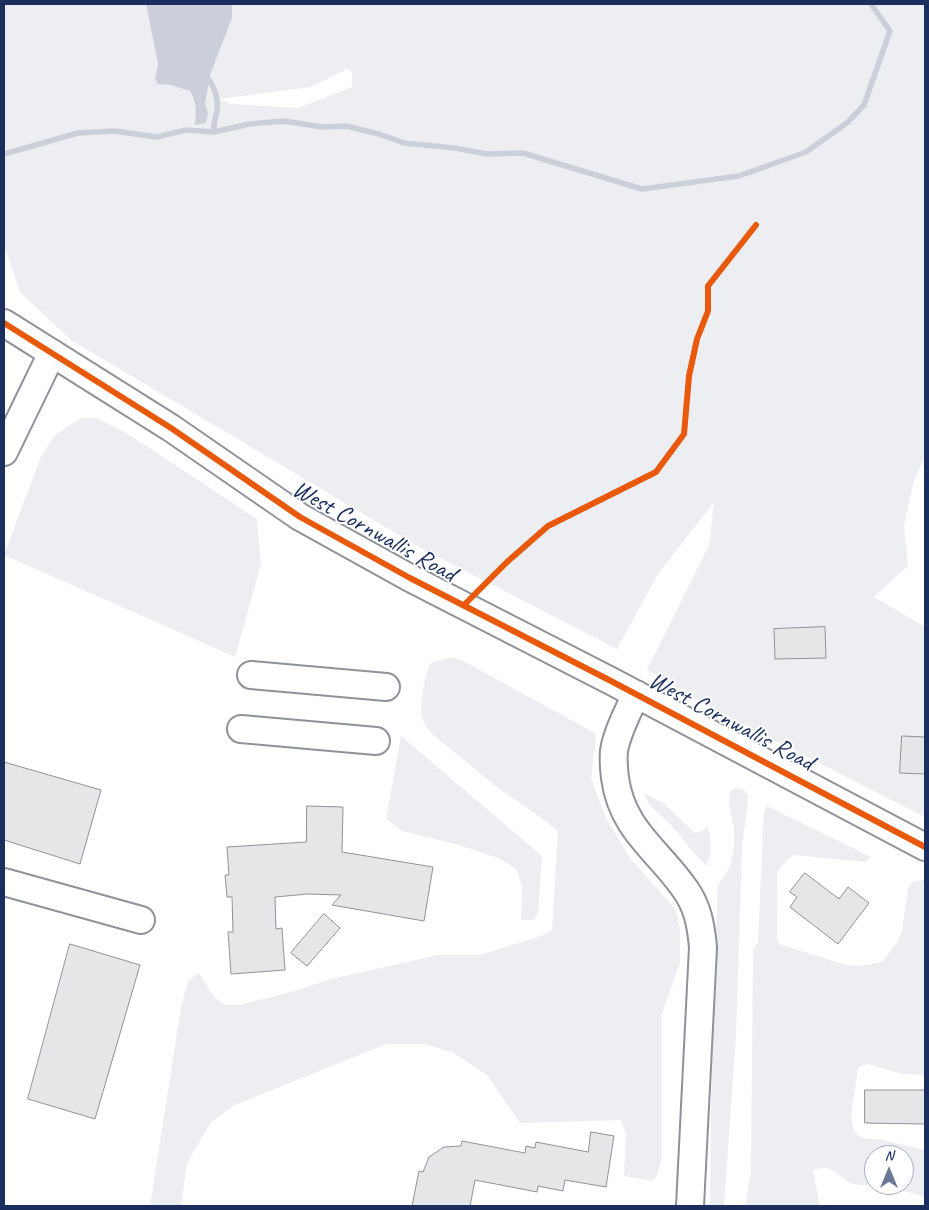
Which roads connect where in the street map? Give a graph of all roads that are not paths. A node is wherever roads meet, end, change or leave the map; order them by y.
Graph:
1 (4, 323) edge
2 (52, 353) junction
3 (4, 452) edge
4 (251, 675) dead end
5 (386, 687) dead end
6 (636, 694) junction
7 (241, 729) dead end
8 (376, 741) dead end
9 (925, 847) edge
10 (4, 882) edge
11 (141, 920) dead end
12 (690, 1206) edge

1 - 2 street, West Cornwallis Road
2 - 3 street
2 - 6 street, West Cornwallis Road
4 - 5 street
6 - 9 street, West Cornwallis Road
6 - 12 street
7 - 8 street
10 - 11 street

